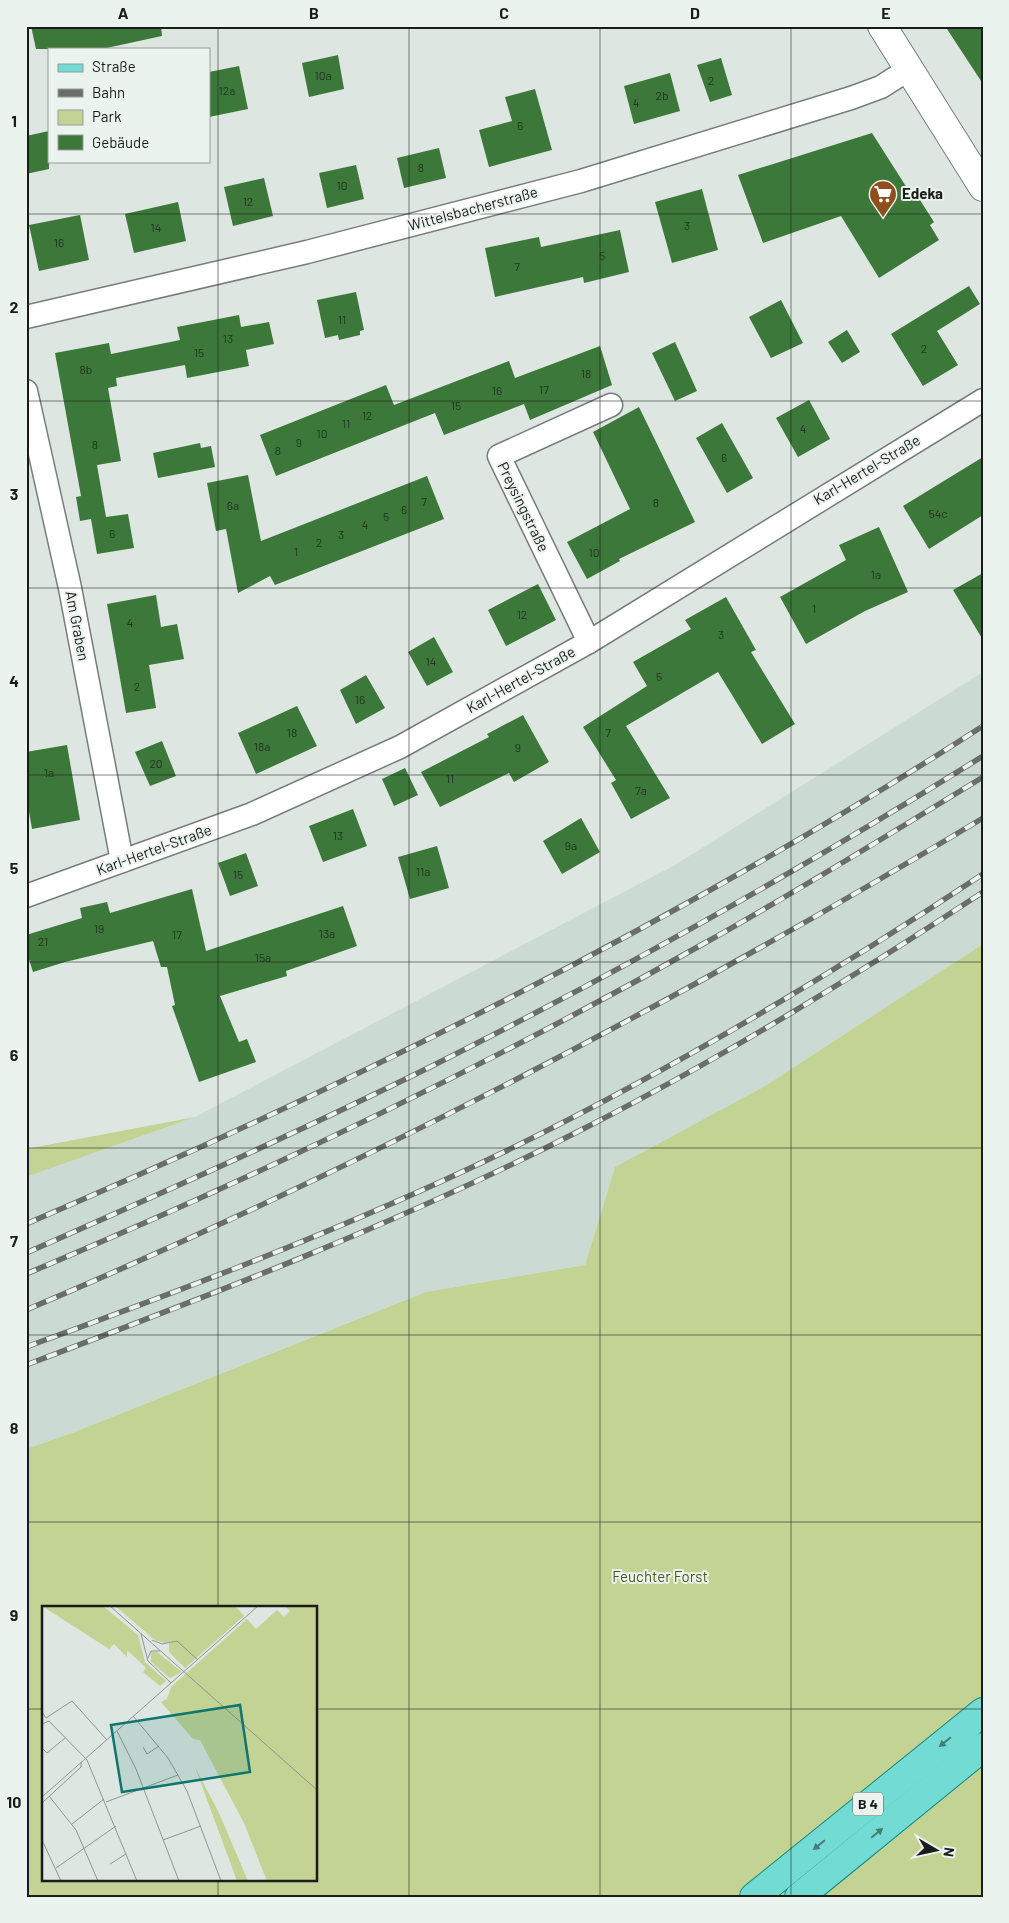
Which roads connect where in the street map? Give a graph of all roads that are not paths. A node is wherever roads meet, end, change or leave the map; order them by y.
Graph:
1 (882, 26) edge
2 (909, 69) junction
3 (983, 187) edge
4 (26, 317) edge
5 (26, 391) edge
6 (983, 400) edge
7 (611, 405) dead end
8 (589, 642) junction
9 (122, 861) junction
10 (26, 896) edge
11 (983, 1712) edge
12 (983, 1747) edge
13 (754, 1897) edge
14 (799, 1897) edge

1 - 2 street
2 - 3 street
2 - 4 street, Wittelsbacherstraße
5 - 9 street, Am Graben
6 - 8 street, Karl-Hertel-Straße
7 - 8 street, Preysingstraße
8 - 9 street, Karl-Hertel-Straße
9 - 10 street, Karl-Hertel-Straße
11 -> 13 main road, B 4
14 -> 12 main road, B 4

